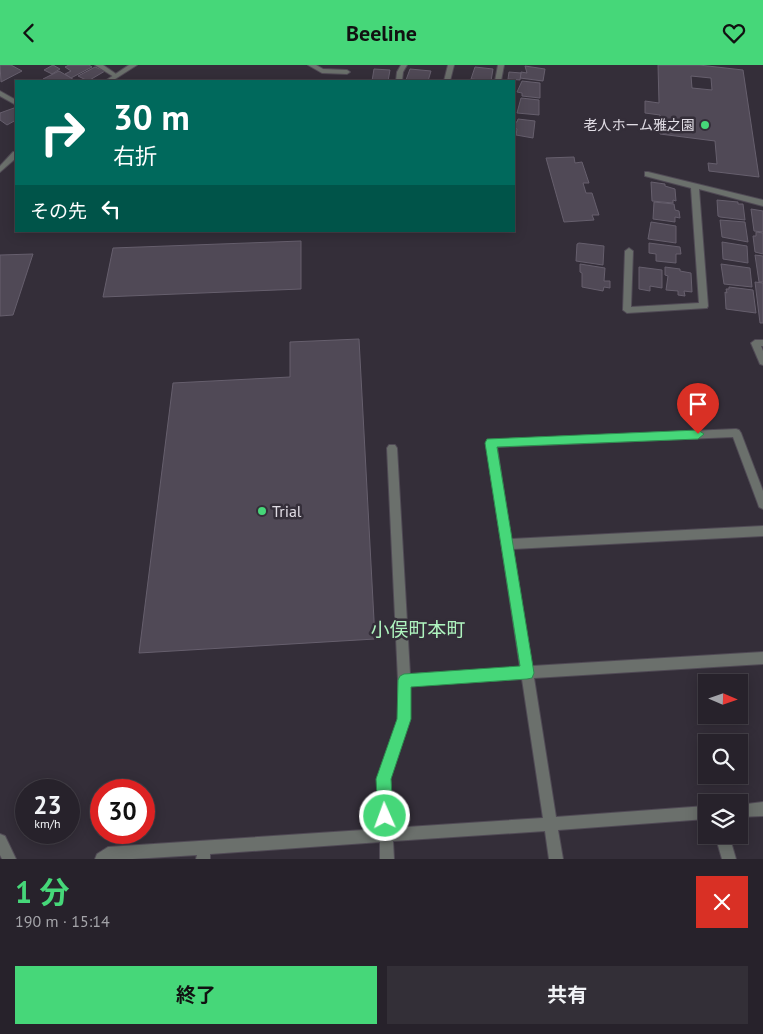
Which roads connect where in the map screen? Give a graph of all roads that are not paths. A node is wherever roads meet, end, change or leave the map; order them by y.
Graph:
1 (98, 65) edge
2 (134, 65) edge
3 (311, 65) edge
4 (351, 65) edge
5 (404, 65) edge
6 (451, 65) edge
7 (502, 65) edge
8 (347, 72) junction
9 (116, 76) junction
10 (110, 80) edge
11 (347, 80) edge
12 (399, 80) edge
13 (447, 80) edge
14 (498, 80) edge
15 (0, 93) edge
16 (15, 102) edge
17 (15, 155) edge
18 (1, 168) edge
19 (648, 174) dead end
20 (695, 186) junction
21 (763, 203) edge
22 (629, 251) dead end
23 (763, 343) edge
24 (763, 361) edge
25 (392, 448) dead end
26 (763, 505) edge
27 (763, 531) edge
28 (506, 544) junction
29 (763, 658) edge
30 (527, 673) junction
31 (404, 680) junction
32 (763, 809) edge
33 (748, 810) edge
34 (698, 814) edge
35 (550, 824) junction
36 (386, 835) junction
37 (0, 841) edge
38 (725, 844) edge
39 (204, 853) edge
40 (9, 859) edge
41 (102, 859) edge
42 (387, 859) edge
43 (556, 859) edge
44 (729, 859) edge

1 - 9 street
2 - 9 street
3 - 8 street
4 - 8 street
5 - 12 street
6 - 13 street
7 - 14 street
8 - 11 street
9 - 10 street
15 - 16 street
17 - 18 street
19 - 20 street
20 - 21 street
20 - 22 street
23 - 24 street
25 - 31 street
26 - 28 street
27 - 28 street
28 - 30 street
29 - 30 street
30 - 31 street
30 - 35 street
31 - 36 street
32 - 33 street
34 - 35 street
35 - 36 street
35 - 43 street
36 - 39 street
36 - 42 street
37 - 40 street
38 - 44 street
39 - 41 street

